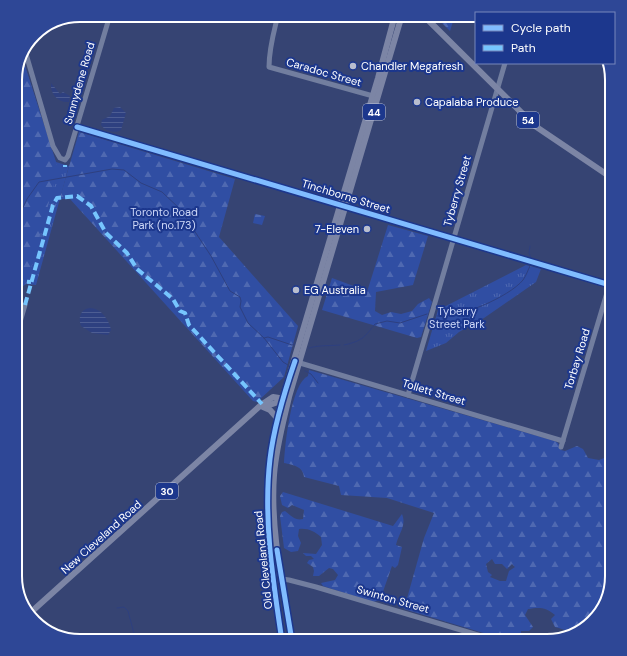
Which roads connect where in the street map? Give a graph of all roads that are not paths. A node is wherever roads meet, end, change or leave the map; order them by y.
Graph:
1 (108, 22) edge
2 (392, 22) edge
3 (400, 22) edge
4 (430, 22) edge
5 (276, 24) dead end
6 (27, 57) edge
7 (505, 64) edge
8 (497, 89) junction
9 (373, 96) junction
10 (77, 127) junction
11 (605, 174) edge
12 (344, 205) junction
13 (454, 239) junction
14 (605, 284) edge
15 (605, 302) edge
16 (25, 305) dead end
17 (22, 315) edge
18 (300, 363) junction
19 (287, 385) junction
20 (408, 395) junction
21 (274, 397) junction
22 (285, 401) junction
23 (263, 407) junction
24 (257, 410) junction
25 (277, 418) junction
26 (563, 441) junction
27 (561, 447) dead end
28 (282, 579) junction
29 (34, 611) edge
30 (281, 634) edge
31 (291, 634) edge
32 (474, 634) edge

1 - 10 street, Sunnydene Road
2 - 9 main road, Old Cleveland Road / 44
3 - 12 main road, Old Cleveland Road / 44
4 - 8 main road, 54
5 - 9 street, Caradoc Street
6 - 10 street, Sunnydene Road
7 - 8 street, Tyberry Street
8 - 11 main road, 54
8 - 13 street, Tyberry Street
9 - 12 main road, Old Cleveland Road / 44
10 - 12 street, Tinchborne Street
12 - 13 street, Tinchborne Street
12 - 18 main road, Old Cleveland Road / 44
12 - 19 main road, Old Cleveland Road / 44
13 - 14 street, Tinchborne Street
13 - 20 street, Tyberry Street
15 - 26 street, Torbay Road
16 - 17 street
18 - 20 street, Tollett Street
18 - 22 main road, Old Cleveland Road / 44
19 - 21 main road, New Cleveland Road
19 - 22 main road, Old Cleveland Road
20 - 26 street, Tollett Street
21 - 22 main road
21 - 24 main road, New Cleveland Road / 30
22 - 23 main road, New Cleveland Road
22 - 25 main road, Old Cleveland Road
22 - 28 main road, Old Cleveland Road
23 - 24 main road, New Cleveland Road / 30
23 - 25 main road
24 - 29 main road, New Cleveland Road / 30
25 - 30 main road, Old Cleveland Road
26 - 27 street, Torbay Road
28 - 31 main road, Old Cleveland Road
28 - 32 street, Swinton Street

